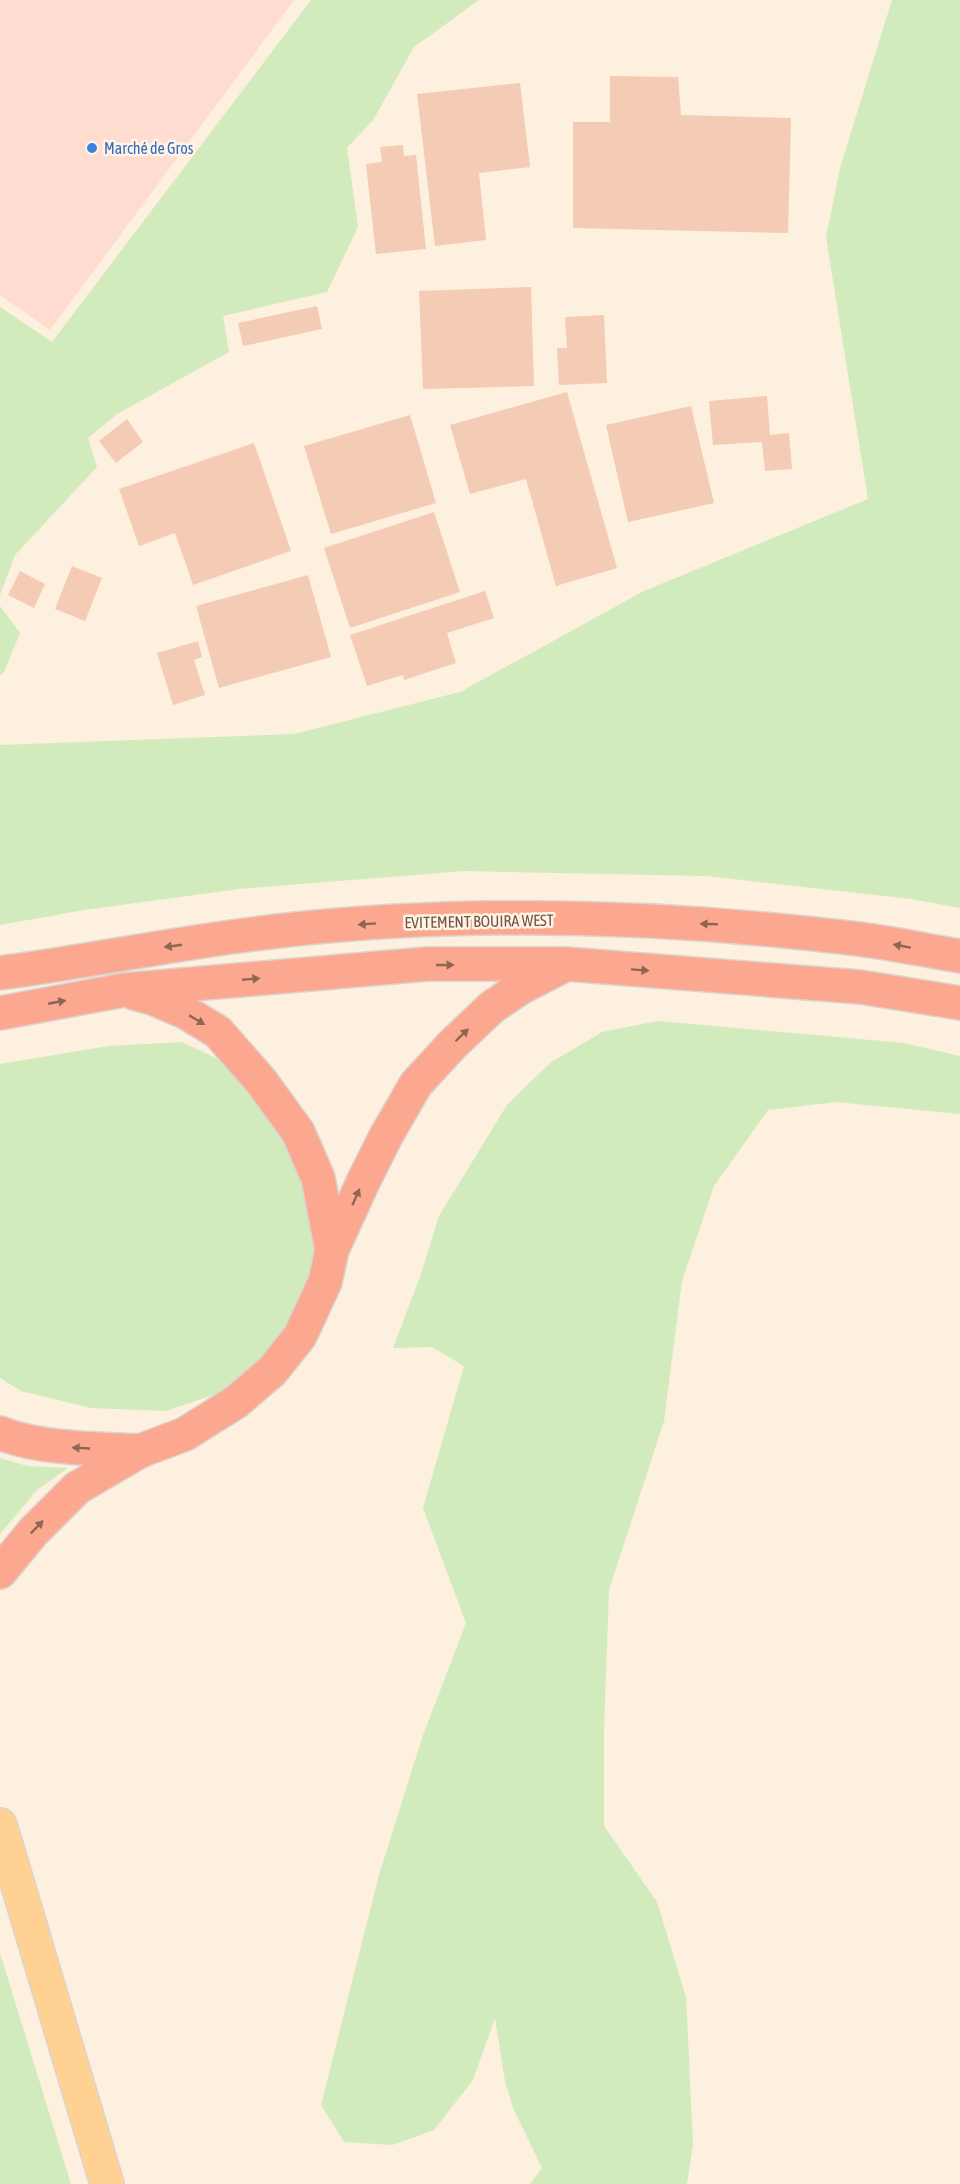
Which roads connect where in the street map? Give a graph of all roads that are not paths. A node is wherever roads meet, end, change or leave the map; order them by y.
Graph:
1 (960, 956) edge
2 (566, 964) junction
3 (0, 973) edge
4 (124, 990) junction
5 (960, 1003) edge
6 (0, 1013) edge
7 (332, 1250) junction
8 (0, 1433) edge
9 (140, 1451) junction
10 (0, 1572) edge
11 (0, 1825) edge
12 (107, 2184) edge

1 -> 3 highway, EVITEMENT BOUIRA WEST
4 -> 2 highway
2 -> 5 highway
7 -> 2 highway
6 -> 4 highway
4 -> 7 highway
7 - 9 highway
9 -> 8 highway
10 -> 9 highway
11 - 12 main road

